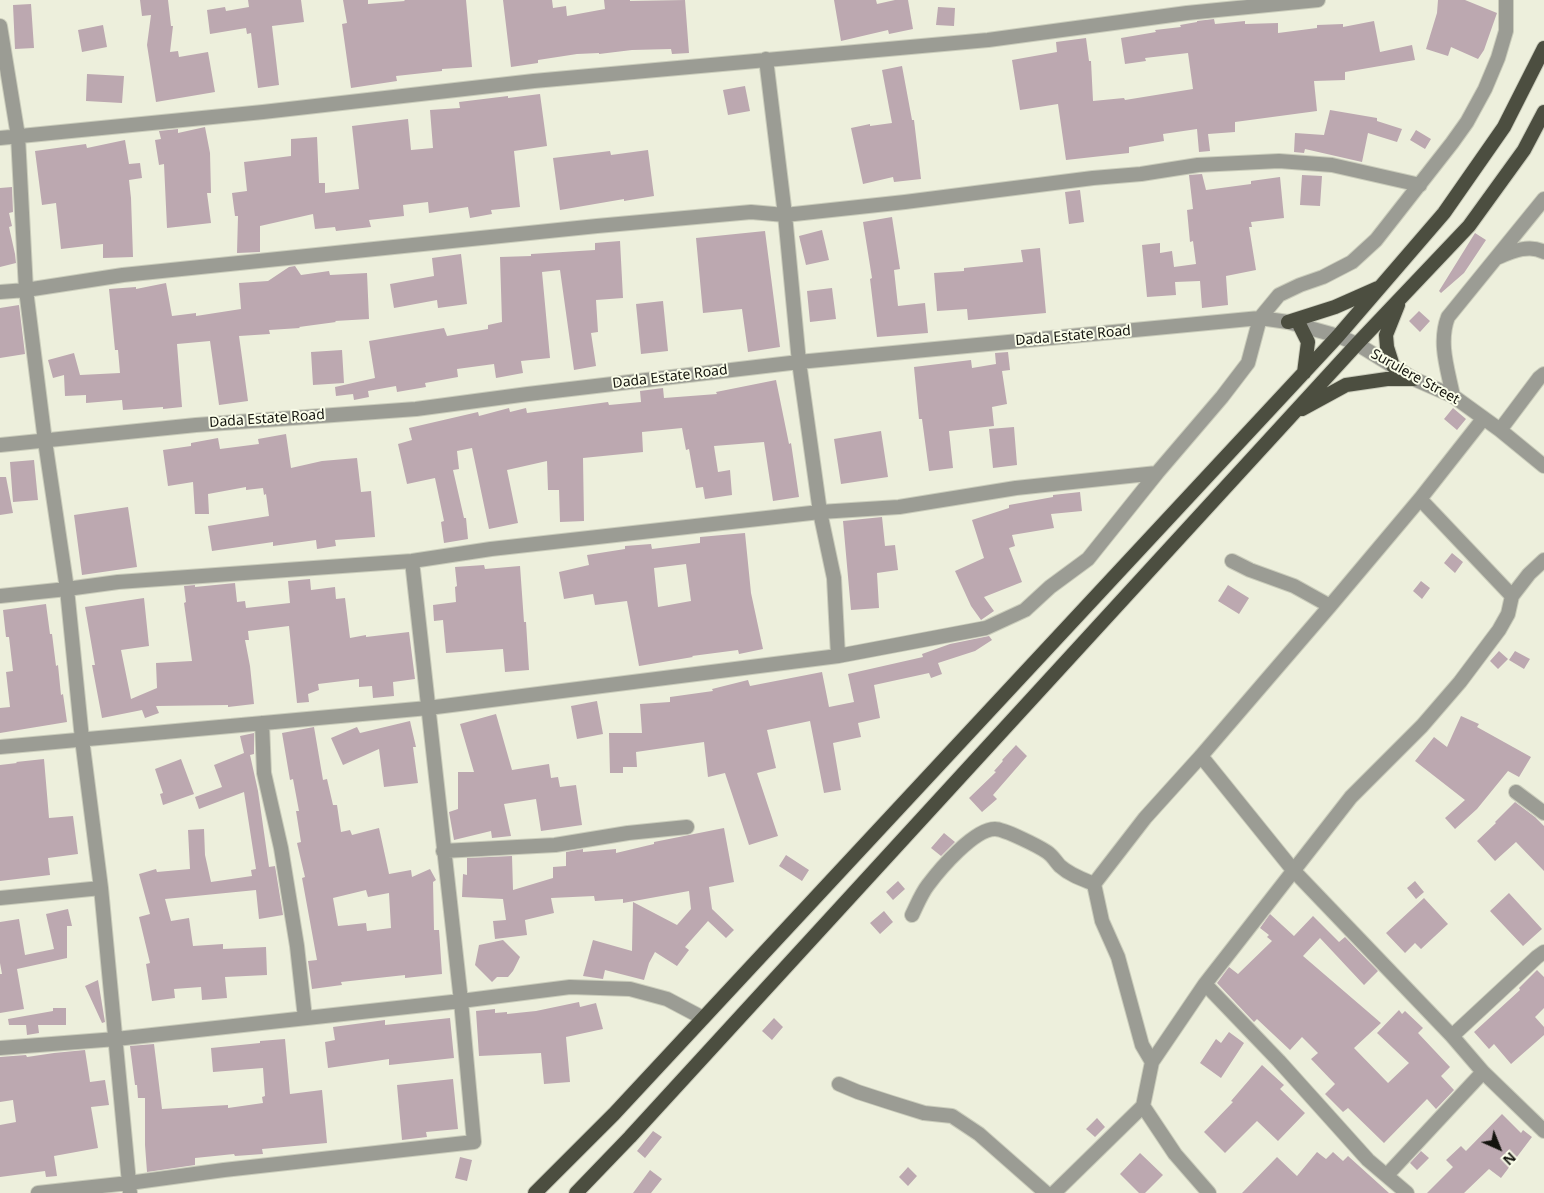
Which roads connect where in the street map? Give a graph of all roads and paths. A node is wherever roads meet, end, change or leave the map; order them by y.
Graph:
1 (1318, 0) edge
2 (1506, 0) edge
3 (1186, 7) edge
4 (0, 26) edge
5 (1544, 48) edge
6 (766, 59) junction
7 (1544, 112) edge
8 (18, 136) junction
9 (0, 138) edge
10 (1420, 185) junction
11 (1544, 199) edge
12 (785, 215) junction
13 (1544, 252) edge
14 (1498, 257) junction
15 (1381, 287) junction
16 (26, 290) junction
17 (0, 292) edge
18 (1402, 297) junction
19 (1260, 318) junction
20 (1294, 324) junction
21 (1338, 336) junction
22 (1357, 344) junction
23 (799, 362) junction
24 (1393, 366) junction
25 (1304, 373) junction
26 (1544, 374) edge
27 (1414, 379) junction
28 (1453, 396) junction
29 (1293, 414) junction
30 (1483, 419) junction
31 (1500, 430) junction
32 (45, 441) junction
33 (0, 445) edge
34 (1544, 466) edge
35 (1157, 473) junction
36 (1420, 498) junction
37 (820, 512) junction
38 (1544, 560) edge
39 (412, 561) junction
40 (1232, 561) dead end
41 (67, 589) junction
42 (0, 596) edge
43 (1512, 596) junction
44 (1330, 606) junction
45 (838, 656) junction
46 (428, 708) junction
47 (262, 723) junction
48 (82, 739) junction
49 (0, 748) edge
50 (1201, 756) junction
51 (1516, 792) dead end
52 (1544, 813) edge
53 (687, 827) dead end
54 (443, 851) junction
55 (1293, 870) junction
56 (1094, 884) junction
57 (101, 888) junction
58 (0, 898) edge
59 (912, 915) dead end
60 (1544, 952) edge
61 (1205, 984) junction
62 (461, 1001) junction
63 (305, 1018) junction
64 (703, 1018) junction
65 (1452, 1036) junction
66 (116, 1039) junction
67 (0, 1048) edge
68 (1152, 1062) junction
69 (1484, 1072) junction
70 (839, 1084) dead end
71 (1142, 1106) junction
72 (1544, 1131) edge
73 (1387, 1175) junction
74 (130, 1188) edge
75 (38, 1193) edge
76 (535, 1193) edge
77 (576, 1193) edge
78 (1046, 1193) edge
79 (1054, 1193) edge
80 (1209, 1193) edge
81 (1406, 1193) edge

1 - 3 street
2 - 10 street
3 - 6 street
4 - 8 street
5 - 15 highway
6 - 8 street
6 - 12 street
7 - 18 highway
8 - 9 street
8 - 16 street
10 - 12 street
10 - 19 street
11 - 14 street
12 - 16 street
12 - 23 street
13 - 14 street
14 - 28 street
15 - 20 highway
15 - 21 highway
16 - 17 street
16 - 32 street
18 - 22 highway
18 - 24 highway
19 - 20 street, Dada Estate Road
19 - 23 street, Dada Estate Road
19 - 35 street
20 - 21 street, Dada Estate Road
20 - 25 highway
21 - 22 street, Surulere Street
21 - 25 highway
22 - 24 street, Surulere Street
22 - 29 highway
23 - 32 street, Dada Estate Road
23 - 37 street
24 - 27 street, Surulere Street
25 - 64 highway
26 - 31 street
27 - 28 street, Surulere Street
27 - 29 highway
28 - 30 street, Surulere Street
29 - 77 highway
30 - 31 street, Surulere Street
30 - 36 street
31 - 34 street, Surulere Street
32 - 33 street, Dada Estate Road
32 - 41 street
35 - 37 street
35 - 45 street
36 - 43 street
36 - 44 street
37 - 39 street
37 - 45 street
38 - 43 street
39 - 41 street
39 - 46 street
40 - 44 street
41 - 42 street
41 - 48 street
43 - 55 street
44 - 50 street
45 - 46 street
46 - 47 street
46 - 54 street
47 - 48 street
47 - 63 street
48 - 49 street
48 - 57 street
50 - 55 street
50 - 56 street
51 - 52 street
53 - 54 street
54 - 62 street
55 - 61 street
55 - 65 street
56 - 59 street
56 - 68 street
57 - 58 street
57 - 66 street
60 - 65 street
61 - 68 street
61 - 73 street
62 - 63 street
62 - 64 street
62 - 74 street
63 - 66 street
64 - 76 highway
65 - 69 street
66 - 67 street
66 - 74 street
68 - 71 street
69 - 72 street
69 - 73 street
70 - 78 street
71 - 79 street
71 - 80 street
73 - 81 street
74 - 75 street

